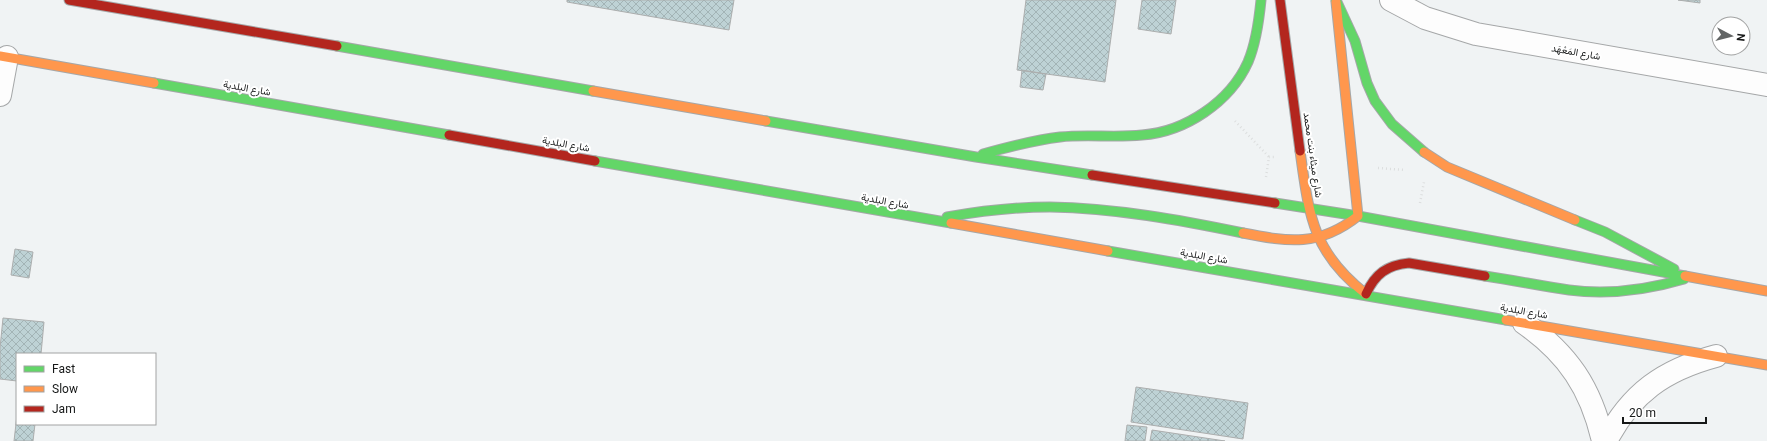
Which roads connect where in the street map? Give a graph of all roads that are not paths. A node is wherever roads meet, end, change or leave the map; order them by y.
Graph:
1 (69, 0) edge
2 (1261, 0) edge
3 (1280, 0) edge
4 (1336, 0) edge
5 (1391, 0) edge
6 (113, 4) edge
7 (3, 56) edge
8 (1767, 85) edge
9 (0, 95) edge
10 (976, 156) junction
11 (1308, 208) junction
12 (1358, 216) junction
13 (932, 220) junction
14 (1318, 238) junction
15 (1689, 278) junction
16 (1767, 291) edge
17 (1366, 294) junction
18 (1524, 323) junction
19 (1716, 356) junction
20 (1767, 365) edge
21 (1604, 441) edge

1 - 6 main road
2 - 10 main road
3 - 11 main road, شارع ميثاء بنت محمد
4 - 12 main road
4 - 15 main road
5 - 8 street, شارع المَعْهَد
6 - 10 main road
7 - 9 street
7 - 13 main road, شارع البلدية
10 - 11 main road
11 - 12 main road
11 - 14 main road, شارع ميثاء بنت محمد
12 - 14 main road
12 - 15 main road
13 - 14 main road
13 - 17 main road, شارع البلدية
14 - 17 main road, شارع ميثاء بنت محمد
15 - 16 main road
15 - 17 main road
17 - 18 main road, شارع البلدية
18 - 19 main road, شارع البلدية
18 - 21 street
19 - 20 main road, شارع البلدية
19 - 21 street

